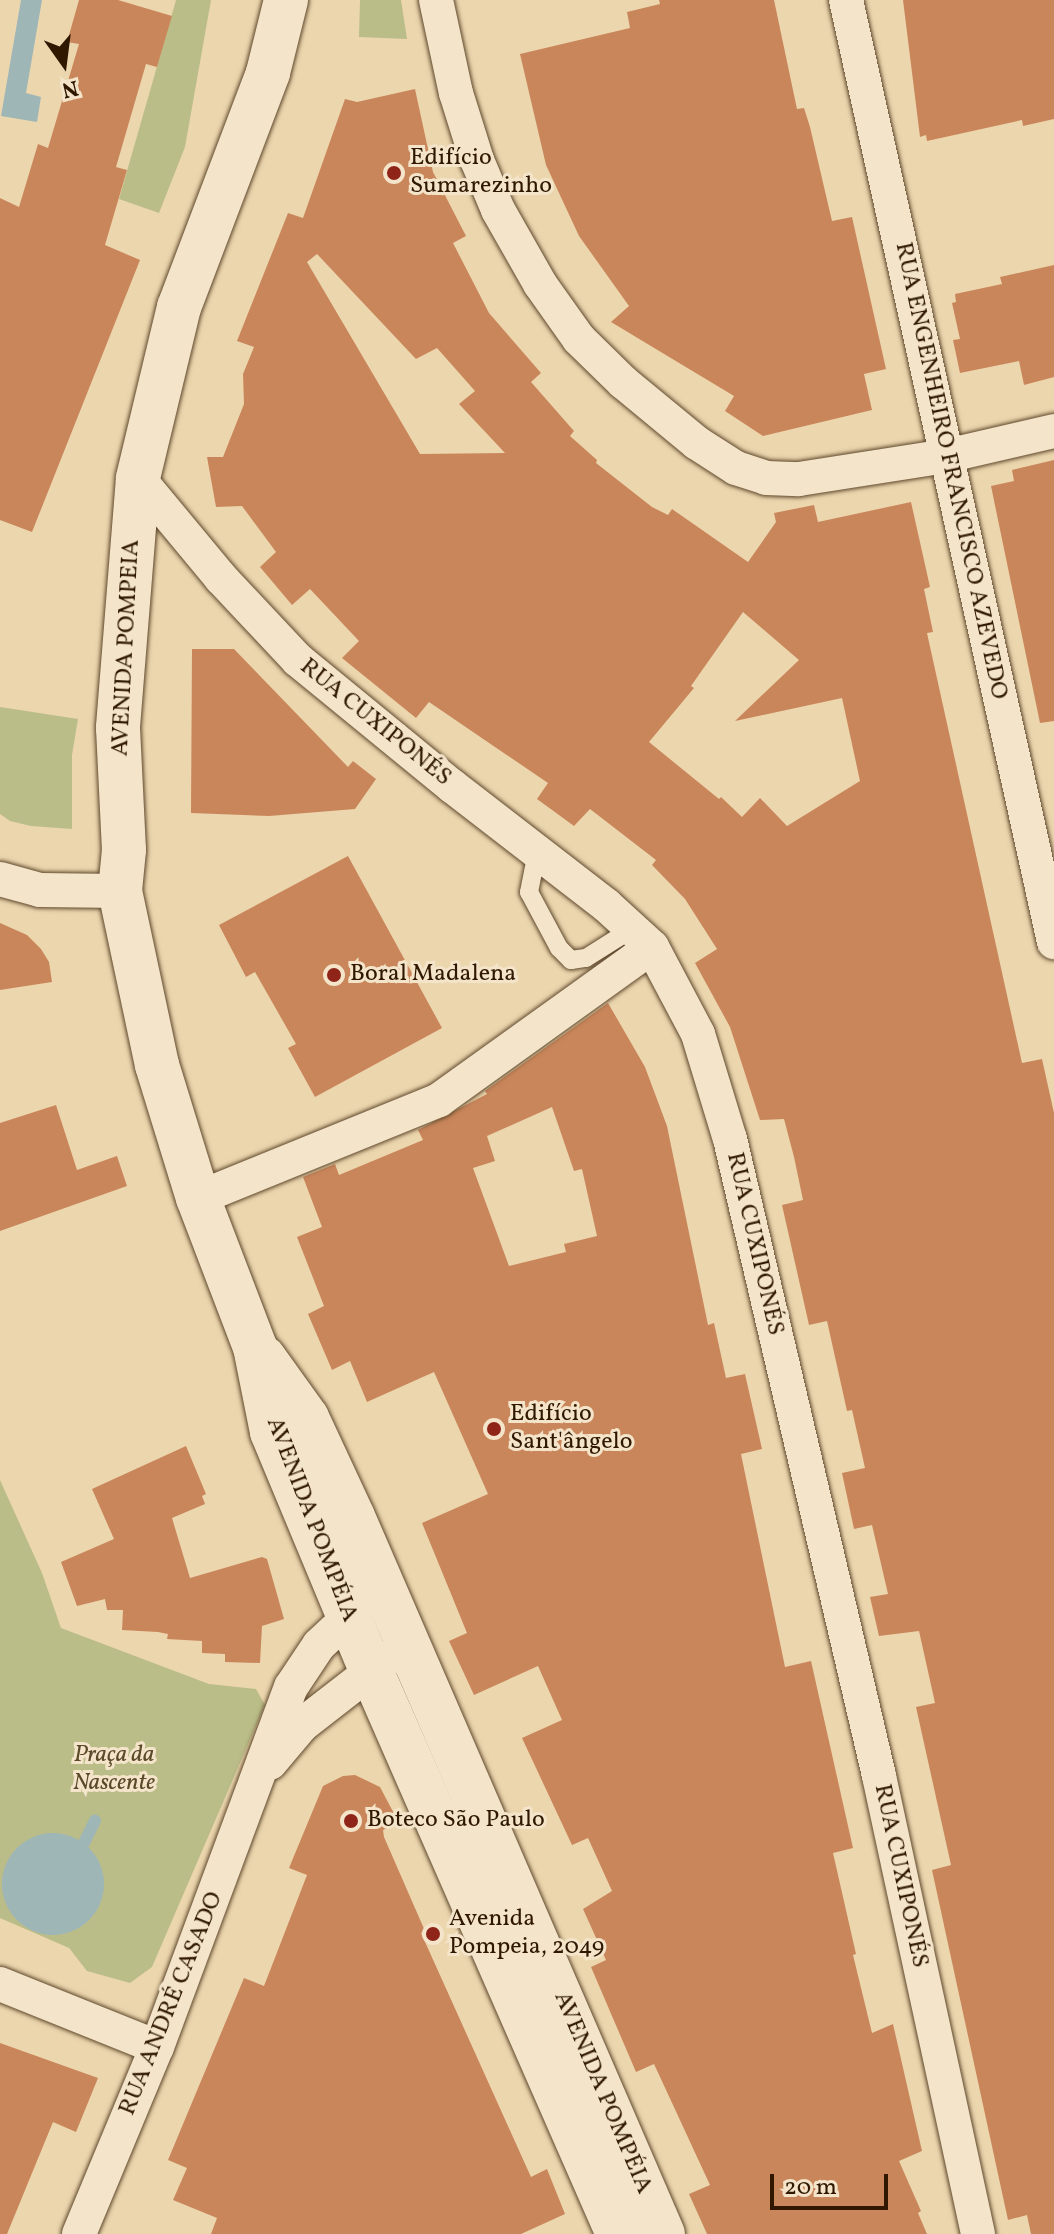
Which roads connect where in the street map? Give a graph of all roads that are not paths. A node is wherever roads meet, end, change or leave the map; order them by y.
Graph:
1 (286, 0) edge
2 (436, 0) edge
3 (846, 0) edge
4 (1054, 431) edge
5 (946, 456) junction
6 (138, 478) junction
7 (537, 852) junction
8 (0, 879) edge
9 (120, 891) junction
10 (642, 938) junction
11 (1054, 942) edge
12 (198, 1198) junction
13 (255, 1347) junction
14 (383, 1588) junction
15 (348, 1616) junction
16 (407, 1644) junction
17 (371, 1670) junction
18 (262, 1773) junction
19 (0, 1984) edge
20 (157, 2047) junction
21 (79, 2234) edge
22 (618, 2234) edge
23 (663, 2234) edge
24 (978, 2234) edge

1 - 6 main road, AVENIDA POMPEIA
2 - 5 street
3 - 5 street, RUA ENGENHEIRO FRANCISCO AZEVEDO
4 - 5 street
5 - 11 street, RUA ENGENHEIRO FRANCISCO AZEVEDO
6 - 7 street, RUA CUXIPONÉS
6 - 9 main road, AVENIDA POMPEIA
7 - 10 street, RUA CUXIPONÉS
7 - 10 lane
8 - 9 street
9 - 12 main road, AVENIDA POMPEIA
10 - 12 street
10 - 24 street, RUA CUXIPONÉS
12 - 13 main road, AVENIDA POMPEIA
13 - 14 main road, AVENIDA POMPÉIA
13 - 15 main road, AVENIDA POMPÉIA
14 - 15 street, RUA ANDRÉ CASADO
14 - 16 main road, AVENIDA POMPÉIA
15 - 17 main road, AVENIDA POMPÉIA
15 - 18 street, RUA ANDRÉ CASADO
16 - 17 street, RUA ANDRÉ CASADO
16 - 23 main road, AVENIDA POMPÉIA
17 - 18 street, RUA ANDRÉ CASADO
17 - 22 main road, AVENIDA POMPÉIA
18 - 20 street, RUA ANDRÉ CASADO
19 - 20 street
20 - 21 street, RUA ANDRÉ CASADO

